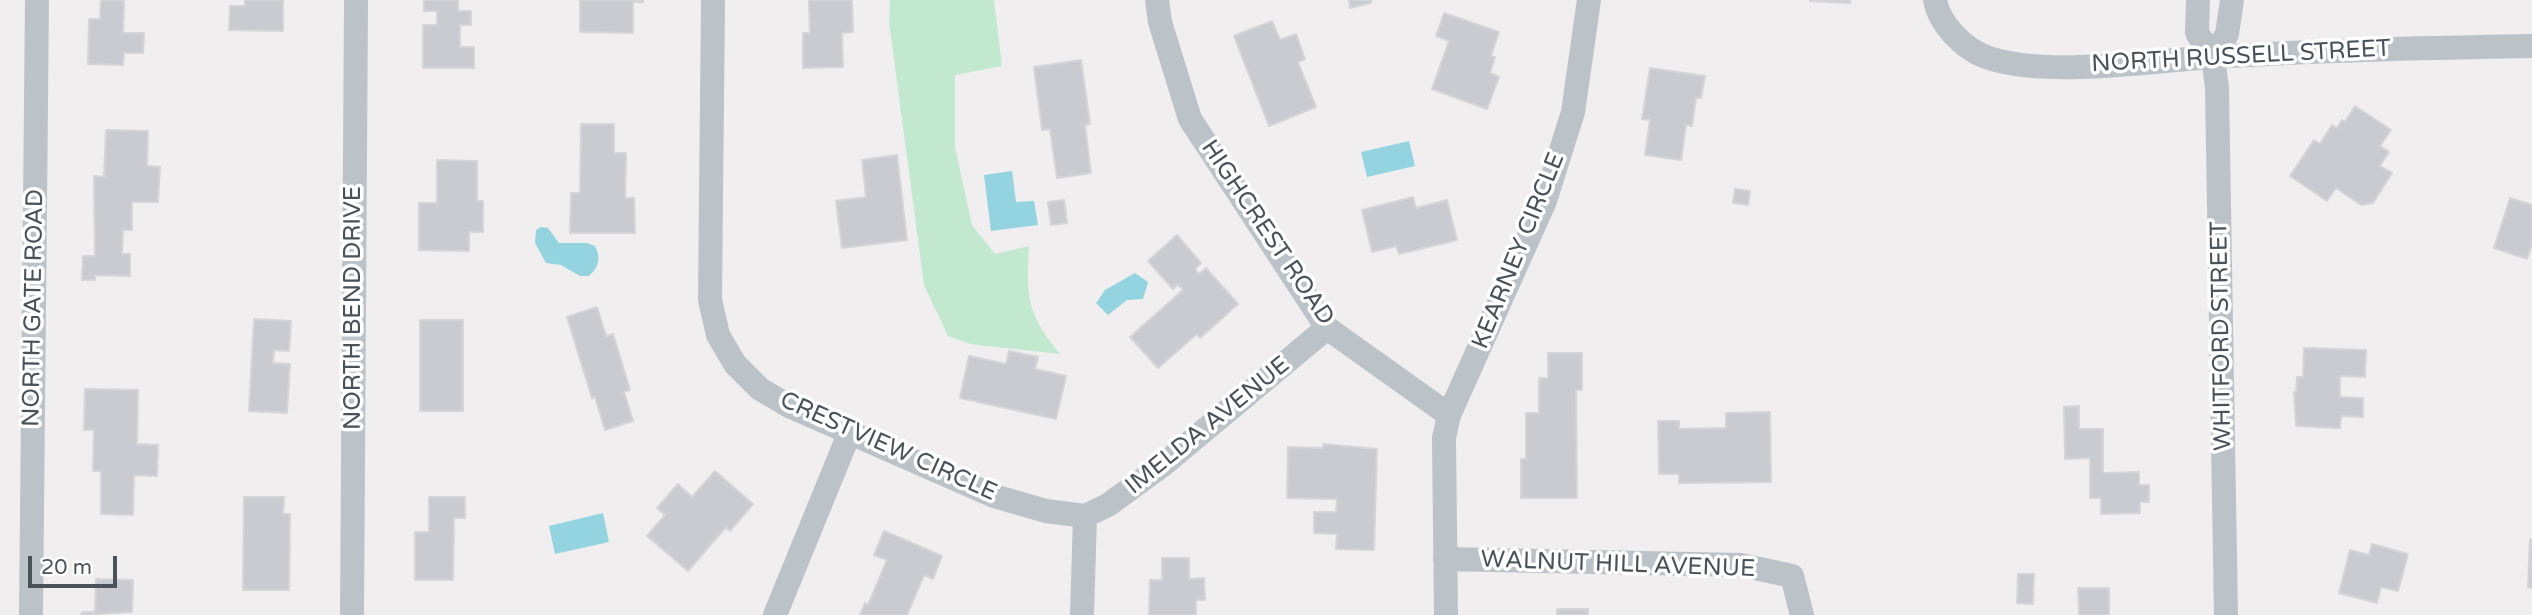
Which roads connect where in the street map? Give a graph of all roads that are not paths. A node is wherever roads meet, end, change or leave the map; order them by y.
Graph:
1 (37, 0) edge
2 (356, 0) edge
3 (713, 0) edge
4 (1157, 0) edge
5 (1589, 0) edge
6 (1935, 0) edge
7 (2197, 0) edge
8 (2232, 0) edge
9 (2532, 46) edge
10 (2213, 57) junction
11 (1327, 328) junction
12 (1449, 415) junction
13 (849, 434) junction
14 (1084, 516) junction
15 (1446, 559) junction
16 (31, 615) edge
17 (352, 615) edge
18 (775, 615) edge
19 (1082, 615) edge
20 (1446, 615) edge
21 (1802, 615) edge
22 (2226, 615) edge

1 - 16 street, NORTH GATE ROAD
2 - 17 street, NORTH BEND DRIVE
3 - 13 street, CRESTVIEW CIRCLE
4 - 11 street, HIGHCREST ROAD
5 - 12 street, KEARNEY CIRCLE
6 - 10 street, NORTH RUSSELL STREET
7 - 10 street, WHITFORD STREET
8 - 10 street
9 - 10 street, NORTH RUSSELL STREET
10 - 22 street, WHITFORD STREET
11 - 12 street, HIGHCREST ROAD
11 - 14 street, IMELDA AVENUE
12 - 15 street, KEARNEY CIRCLE
13 - 14 street, CRESTVIEW CIRCLE
13 - 18 street
14 - 19 street
15 - 20 street, KEARNEY CIRCLE
15 - 21 street, WALNUT HILL AVENUE

